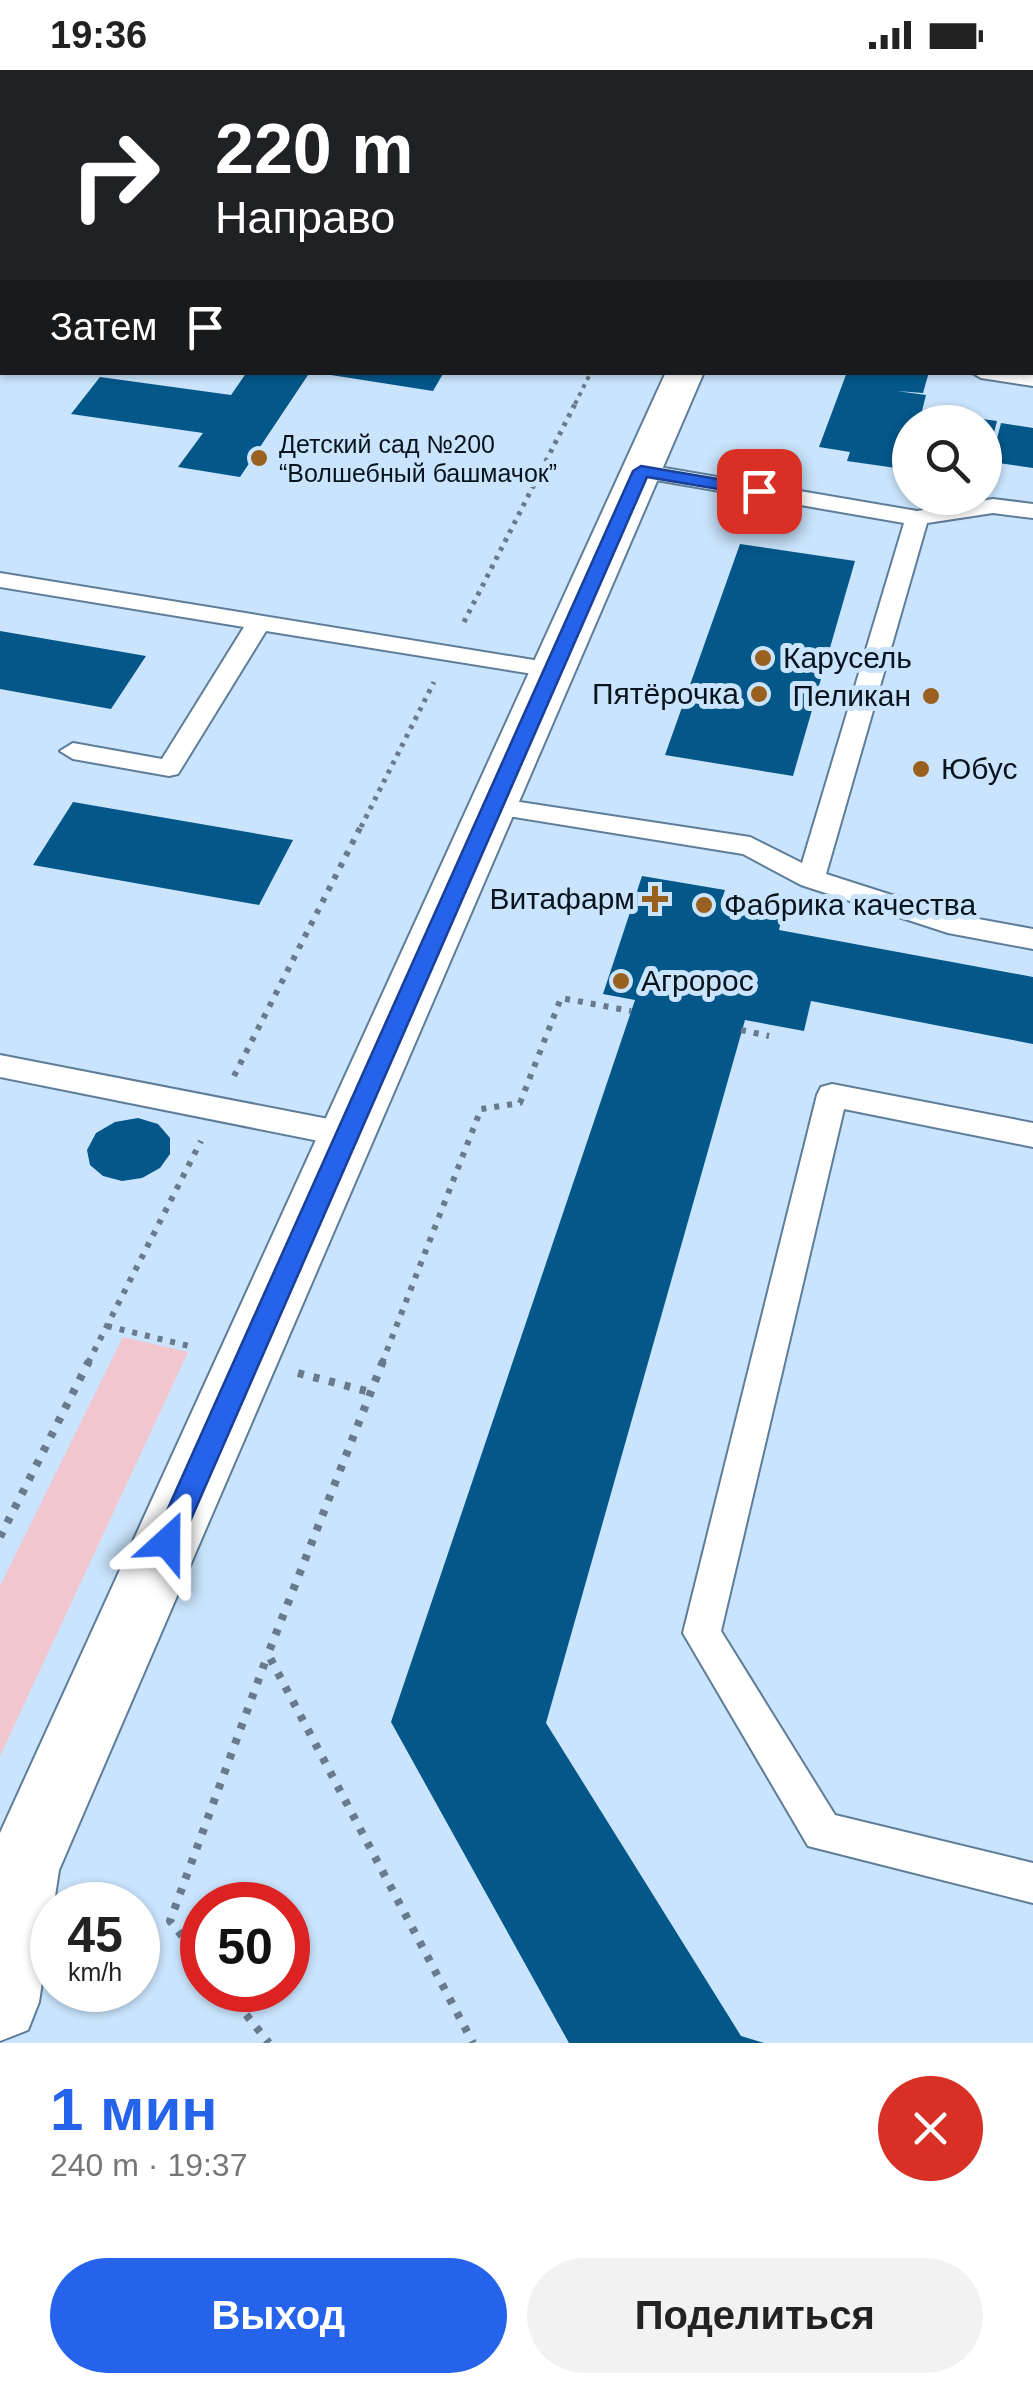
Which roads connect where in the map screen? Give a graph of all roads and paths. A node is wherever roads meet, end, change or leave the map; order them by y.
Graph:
1 (589, 375) edge
2 (685, 375) edge
3 (1001, 375) edge
4 (1033, 380) edge
5 (641, 471) junction
6 (1033, 511) edge
7 (917, 518) junction
8 (0, 580) edge
9 (259, 622) junction
10 (448, 653) junction
11 (552, 670) junction
12 (73, 751) dead end
13 (492, 806) junction
14 (810, 879) junction
15 (1033, 939) edge
16 (631, 1011) dead end
17 (741, 1030) dead end
18 (769, 1036) dead end
19 (0, 1066) edge
20 (217, 1109) junction
21 (350, 1135) junction
22 (1033, 1135) edge
23 (0, 1537) edge
24 (268, 1654) junction
25 (184, 1882) edge
26 (1033, 1883) edge
27 (11, 1891) edge
28 (180, 1894) edge
29 (180, 1934) edge
30 (0, 2002) edge
31 (244, 2012) edge
32 (269, 2043) edge
33 (472, 2043) edge

1 - 10 path
2 - 5 main road
3 - 4 lane
5 - 7 lane
5 - 11 main road
6 - 7 lane
7 - 14 lane
8 - 9 lane
9 - 10 lane
9 - 12 lane
10 - 11 lane
10 - 20 path
11 - 13 main road
13 - 14 lane
13 - 21 main road
14 - 15 lane
16 - 24 path
17 - 18 path
19 - 20 lane
20 - 21 lane
20 - 23 path
21 - 27 main road
22 - 26 lane
24 - 25 path
24 - 33 path
27 - 30 main road
28 - 29 path
31 - 32 path

